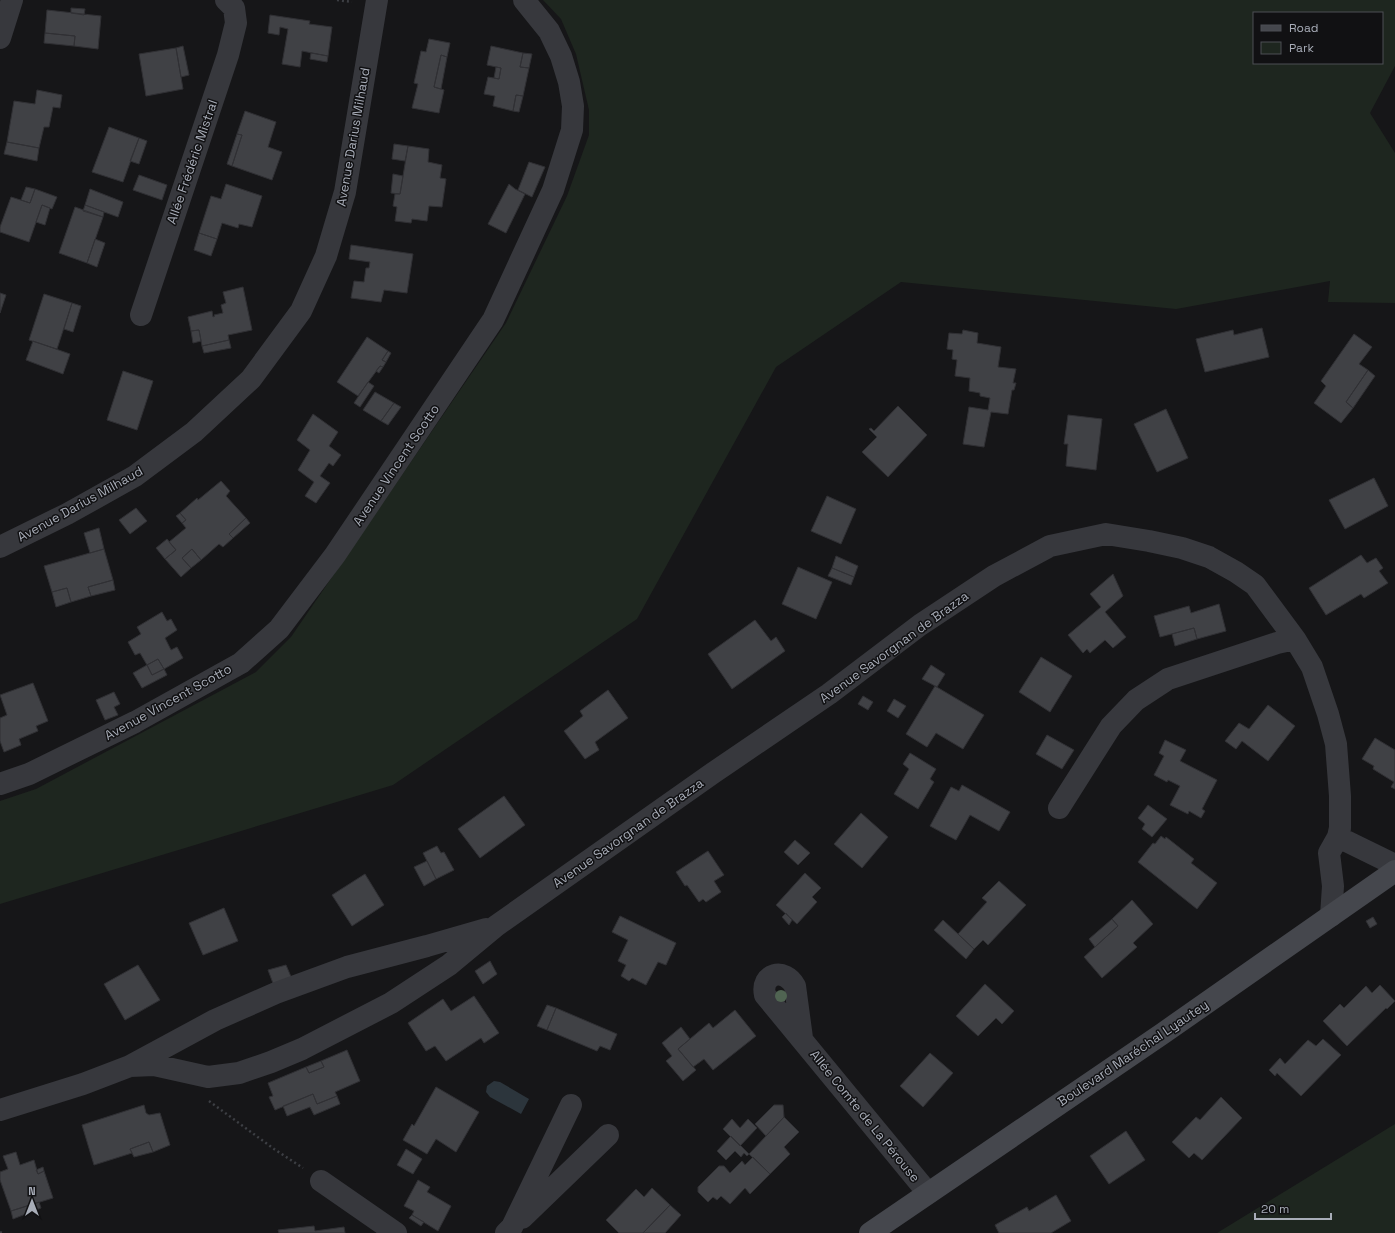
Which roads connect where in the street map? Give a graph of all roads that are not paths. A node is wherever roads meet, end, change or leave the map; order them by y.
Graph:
1 (12, 0) edge
2 (377, 0) edge
3 (524, 0) edge
4 (230, 4) edge
5 (0, 38) edge
6 (141, 315) dead end
7 (0, 547) edge
8 (1295, 639) junction
9 (0, 784) edge
10 (1059, 808) dead end
11 (1338, 837) junction
12 (1395, 865) edge
13 (1395, 871) edge
14 (1331, 916) junction
15 (496, 926) junction
16 (802, 1038) dead end
17 (130, 1066) junction
18 (570, 1105) dead end
19 (0, 1110) edge
20 (608, 1136) dead end
21 (314, 1175) road end
22 (928, 1193) junction
23 (509, 1230) edge
24 (396, 1233) edge
25 (870, 1233) edge

1 - 5 street
2 - 7 street, Avenue Darius Milhaud
3 - 9 street, Avenue Vincent Scotto
4 - 6 street, Allée Frédéric Mistral
8 - 10 street
8 - 11 street, Avenue Savorgnan de Brazza
8 - 15 street, Avenue Savorgnan de Brazza
11 - 12 street
11 - 14 street
13 - 14 main road, Boulevard Maréchal Lyautey
14 - 22 main road, Boulevard Maréchal Lyautey
15 - 17 street, Avenue Savorgnan de Brazza
15 - 17 street, Avenue Savorgnan de Brazza
16 - 22 street, Allée Comte de La Pérouse
17 - 19 street, Avenue Savorgnan de Brazza
18 - 23 street
20 - 23 street
21 - 24 street
22 - 25 main road, Boulevard Maréchal Lyautey

